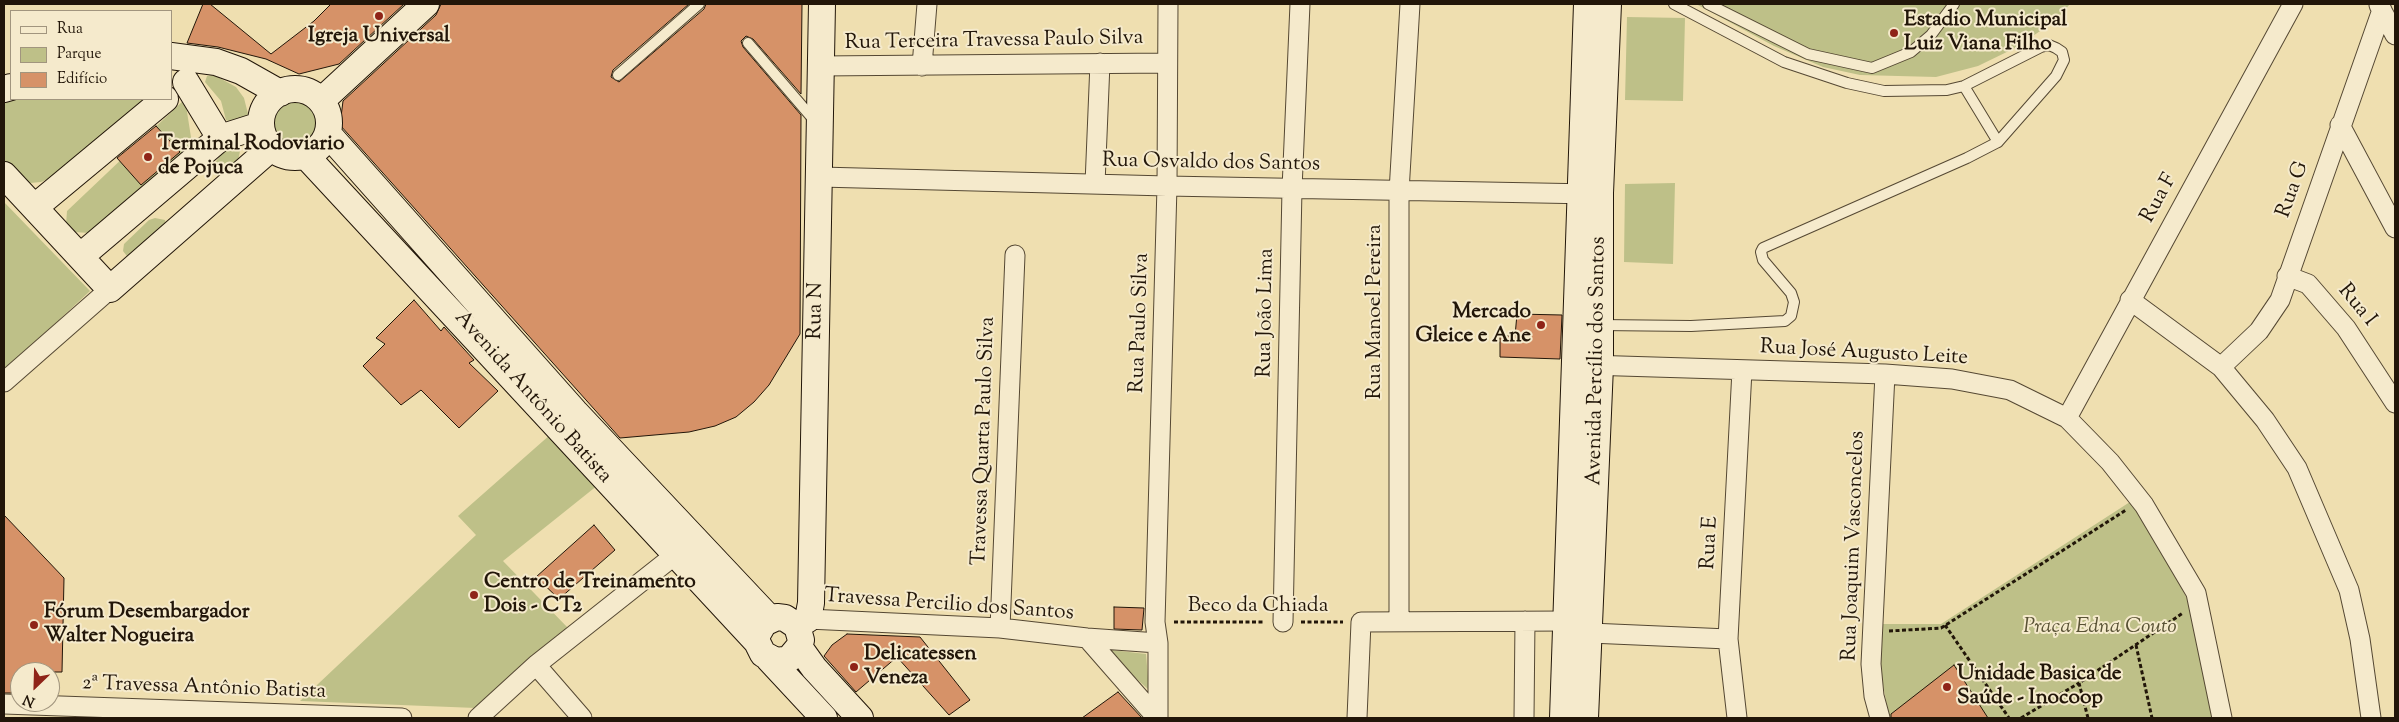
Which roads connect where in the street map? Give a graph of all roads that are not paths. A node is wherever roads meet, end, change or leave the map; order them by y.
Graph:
1 (426, 4) edge
2 (699, 4) edge
3 (822, 4) edge
4 (927, 4) edge
5 (1168, 4) edge
6 (1300, 4) edge
7 (1410, 4) edge
8 (1597, 4) edge
9 (1674, 4) edge
10 (1708, 4) edge
11 (1954, 4) edge
12 (2293, 4) edge
13 (2380, 7) edge
14 (2395, 35) edge
15 (748, 43) dead end
16 (1100, 63) junction
17 (1167, 63) junction
18 (820, 66) junction
19 (922, 66) junction
20 (180, 72) edge
21 (618, 75) dead end
22 (1964, 86) junction
23 (280, 92) junction
24 (164, 100) edge
25 (322, 101) junction
26 (820, 126) junction
27 (2340, 126) junction
28 (328, 134) junction
29 (266, 136) junction
30 (220, 138) junction
31 (1998, 142) junction
32 (306, 156) junction
33 (4, 175) edge
34 (820, 176) junction
35 (168, 183) junction
36 (1095, 184) junction
37 (1167, 186) junction
38 (1292, 189) junction
39 (1399, 192) junction
40 (1590, 194) junction
41 (36, 207) junction
42 (195, 213) junction
43 (2395, 228) edge
44 (1015, 255) dead end
45 (81, 256) junction
46 (2287, 276) junction
47 (110, 289) junction
48 (2130, 300) junction
49 (1600, 325) junction
50 (1588, 365) junction
51 (2221, 367) junction
52 (1742, 370) junction
53 (1885, 374) junction
54 (4, 382) edge
55 (2395, 402) edge
56 (2067, 418) junction
57 (614, 471) junction
58 (675, 555) junction
59 (770, 618) junction
60 (1399, 621) junction
61 (1525, 621) junction
62 (1567, 621) junction
63 (1283, 622) road end
64 (1000, 628) junction
65 (801, 631) junction
66 (1590, 633) junction
67 (1087, 638) junction
68 (1728, 639) junction
69 (1158, 643) junction
70 (763, 650) junction
71 (536, 665) junction
72 (4, 704) edge
73 (1577, 715) edge
74 (402, 718) edge
75 (478, 718) edge
76 (582, 718) edge
77 (824, 718) edge
78 (860, 718) edge
79 (1158, 718) edge
80 (1357, 718) edge
81 (1524, 718) edge
82 (1737, 718) edge
83 (1880, 718) edge
84 (2222, 718) edge
85 (2371, 718) edge

1 - 25 street
2 - 21 lane
3 - 18 street, Rua N
4 - 19 street
5 - 17 street, Rua Paulo Silva
6 - 38 street, Rua João Lima
7 - 39 street, Rua Manoel Pereira
8 - 40 street, Avenida Percílio dos Santos
9 - 22 lane
10 - 11 lane
12 - 48 street, Rua F
13 - 14 street
13 - 27 street, Rua G
15 - 26 lane
16 - 17 street, Rua Terceira Travessa Paulo Silva
16 - 19 street, Rua Terceira Travessa Paulo Silva
16 - 36 street
17 - 37 street, Rua Paulo Silva
18 - 19 street, Rua Terceira Travessa Paulo Silva
18 - 26 street, Rua N
20 - 23 street
20 - 30 street
22 - 31 lane
22 - 31 lane
23 - 25 street
23 - 29 street
24 - 41 street
25 - 28 street
26 - 34 street, Rua N
27 - 43 street
27 - 46 street, Rua G
28 - 32 street
28 - 57 street, Avenida Antônio Batista
29 - 30 street
29 - 32 street
29 - 42 street
30 - 35 street
31 - 49 lane
32 - 57 street, Avenida Antônio Batista
33 - 41 street
34 - 36 street, Rua Osvaldo dos Santos
34 - 65 street, Rua N
35 - 42 street
35 - 45 street
36 - 37 street, Rua Osvaldo dos Santos
37 - 38 street, Rua Osvaldo dos Santos
37 - 69 street, Rua Paulo Silva
38 - 39 street, Rua Osvaldo dos Santos
38 - 63 street, Rua João Lima
39 - 40 street, Rua Osvaldo dos Santos
39 - 60 street, Rua Manoel Pereira
40 - 49 street, Avenida Percílio dos Santos
40 - 50 street, Avenida Percílio dos Santos
41 - 45 street
42 - 47 street
44 - 64 street, Travessa Quarta Paulo Silva
45 - 47 street
46 - 51 street, Rua G
46 - 55 street, Rua I
47 - 54 street
48 - 51 street
48 - 56 street, Rua F
49 - 50 street, Avenida Percílio dos Santos
50 - 52 street, Rua José Augusto Leite
50 - 62 street, Avenida Percílio dos Santos
50 - 66 street, Avenida Percílio dos Santos
51 - 85 street
52 - 53 street, Rua José Augusto Leite
52 - 68 street, Rua E
53 - 56 street, Rua José Augusto Leite
53 - 83 street, Rua Joaquim Vasconcelos
56 - 84 street, Rua José Augusto Leite
57 - 58 street, Avenida Antônio Batista
57 - 59 street, Avenida Antônio Batista
58 - 70 street, Avenida Antônio Batista
58 - 71 street
59 - 65 street
59 - 70 street
60 - 61 street
60 - 80 street
61 - 62 street
61 - 81 street
62 - 73 street, Avenida Percílio dos Santos
64 - 65 street, Travessa Percilio dos Santos
64 - 67 street, Travessa Percilio dos Santos
65 - 70 street
65 - 78 street
66 - 68 street
66 - 73 street, Avenida Percílio dos Santos
67 - 69 street
67 - 79 street, Rua Paulo Silva
68 - 82 street, Rua E
69 - 79 street, Rua Paulo Silva
70 - 77 street, Avenida Antônio Batista
71 - 75 street
71 - 76 street
72 - 74 street, 2ª Travessa Antônio Batista

